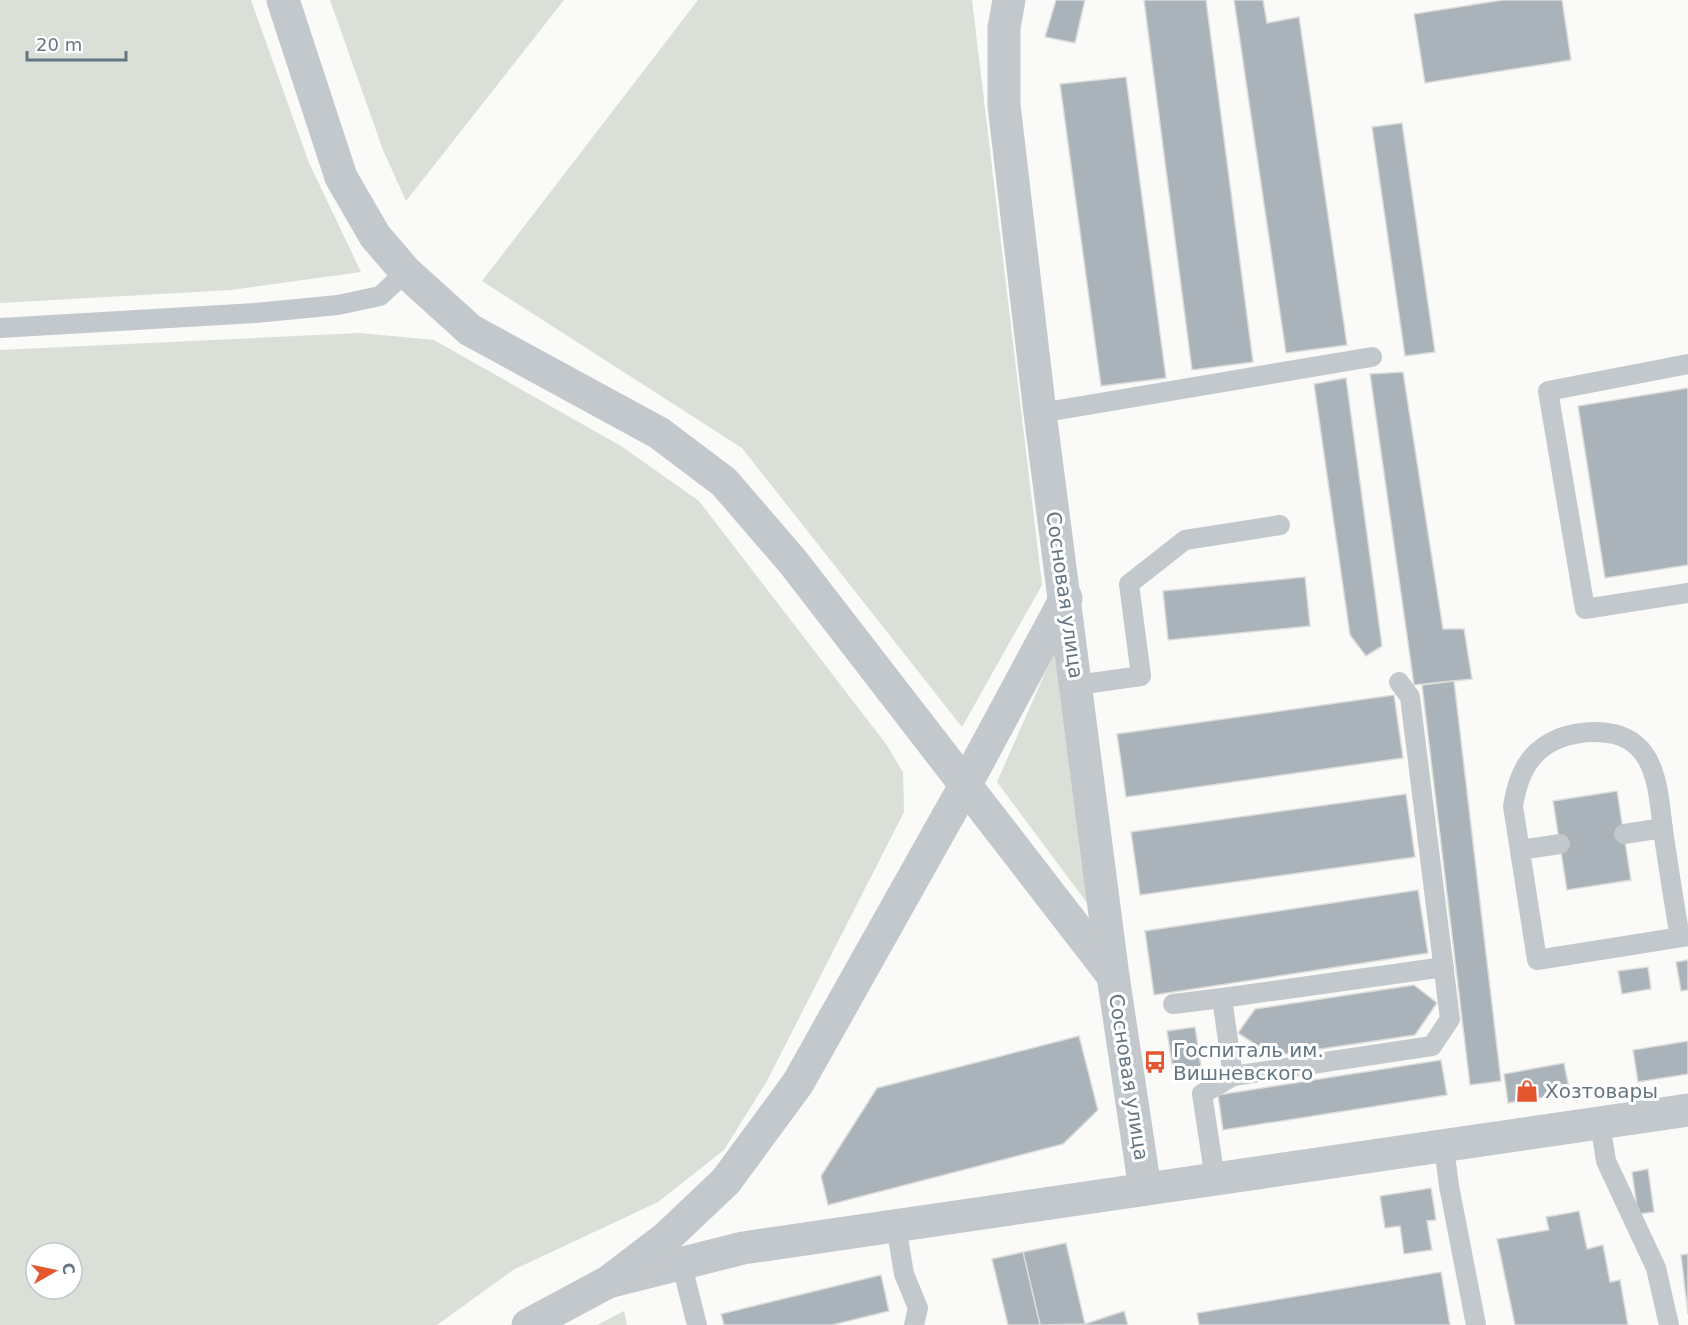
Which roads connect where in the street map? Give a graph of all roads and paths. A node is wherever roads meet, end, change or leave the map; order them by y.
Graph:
1 (283, 0) edge
2 (1009, 0) edge
3 (405, 272) junction
4 (0, 328) edge
5 (1372, 357) dead end
6 (1688, 364) edge
7 (1040, 413) junction
8 (1280, 525) dead end
9 (1688, 592) edge
10 (1066, 598) junction
11 (1399, 682) dead end
12 (1077, 685) junction
13 (966, 784) junction
14 (1663, 828) junction
15 (1624, 834) dead end
16 (1560, 844) dead end
17 (1520, 850) junction
18 (1684, 936) edge
19 (1444, 968) junction
20 (1113, 976) junction
21 (1222, 998) junction
22 (1173, 1004) dead end
23 (1233, 1076) junction
24 (1688, 1110) edge
25 (1600, 1123) junction
26 (1444, 1147) junction
27 (1215, 1179) junction
28 (1145, 1189) junction
29 (896, 1225) junction
30 (681, 1262) junction
31 (608, 1282) junction
32 (528, 1325) edge
33 (698, 1325) edge
34 (914, 1325) edge
35 (1476, 1325) edge
36 (1669, 1325) edge

1 - 3 street
2 - 7 street, Сосновая улица
3 - 4 lane
3 - 13 street
5 - 7 lane
6 - 9 lane
7 - 10 street, Сосновая улица
8 - 12 lane
10 - 12 street, Сосновая улица
10 - 13 street
11 - 19 lane
12 - 20 street, Сосновая улица
13 - 20 street
13 - 31 street
14 - 15 lane
14 - 17 lane
14 - 18 lane
16 - 17 lane
17 - 18 lane
19 - 21 lane
19 - 23 lane
20 - 28 street, Сосновая улица
21 - 22 lane
21 - 23 lane
23 - 27 lane
24 - 25 street
25 - 26 street
25 - 36 lane
26 - 27 street
26 - 35 lane
27 - 28 street
28 - 29 street
29 - 30 street
29 - 34 lane
30 - 31 street
30 - 33 lane
31 - 32 street

